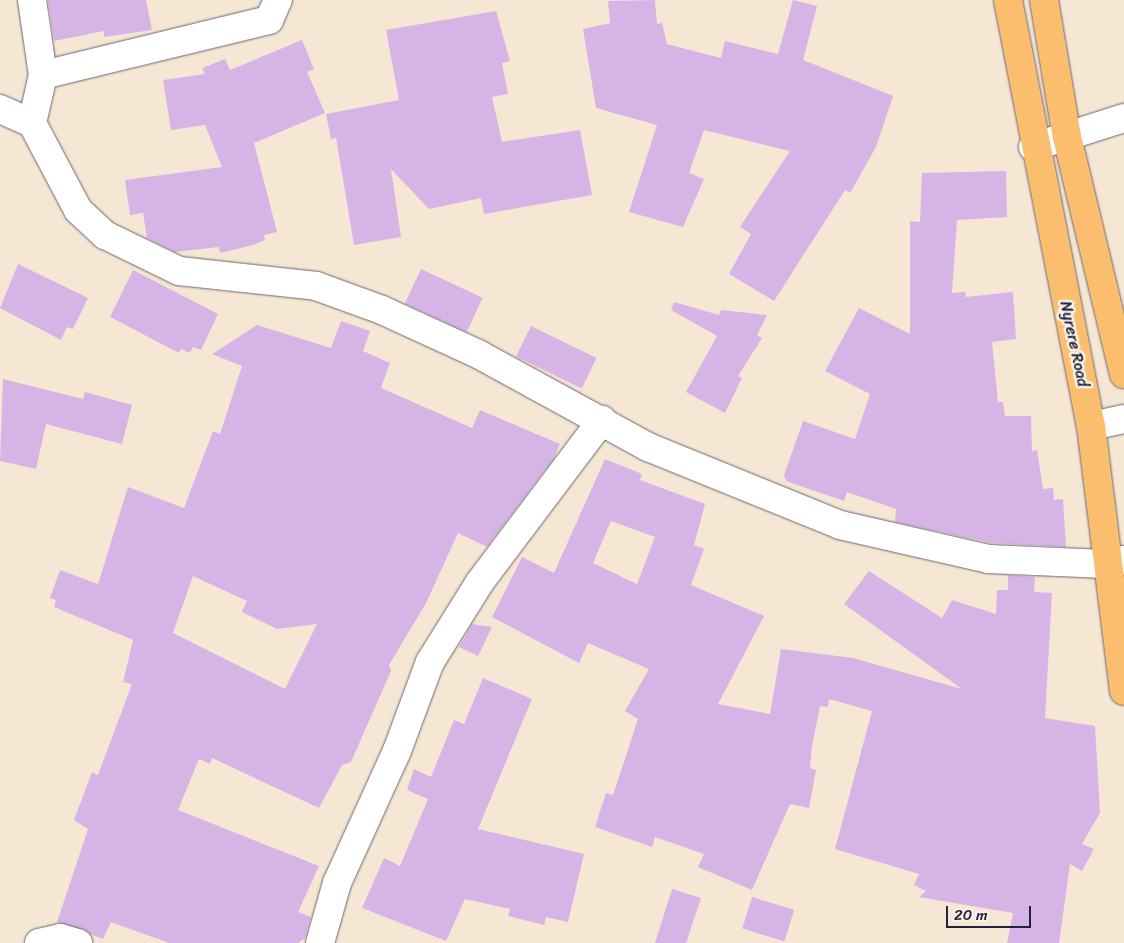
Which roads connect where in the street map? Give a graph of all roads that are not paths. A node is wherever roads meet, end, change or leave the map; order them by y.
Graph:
1 (32, 0) edge
2 (278, 0) edge
3 (1008, 0) edge
4 (1044, 0) edge
5 (43, 75) junction
6 (0, 109) edge
7 (1124, 118) edge
8 (32, 122) junction
9 (1066, 138) junction
10 (1033, 147) junction
11 (1124, 374) edge
12 (1124, 419) edge
13 (602, 420) junction
14 (1091, 426) junction
15 (1115, 562) edge
16 (1124, 688) edge
17 (39, 943) edge
18 (78, 943) edge
19 (320, 943) edge

1 - 5 street
2 - 5 street
3 - 10 main road, Nyrere Road
4 - 9 main road
5 - 8 street
6 - 8 street
7 - 9 street
8 - 13 street
9 - 10 street
9 - 11 main road
10 - 14 main road, Nyrere Road
12 - 14 street
13 - 15 street
13 - 19 street
14 - 15 main road, Nyrere Road
15 - 16 main road, Nyrere Road
17 - 18 street

